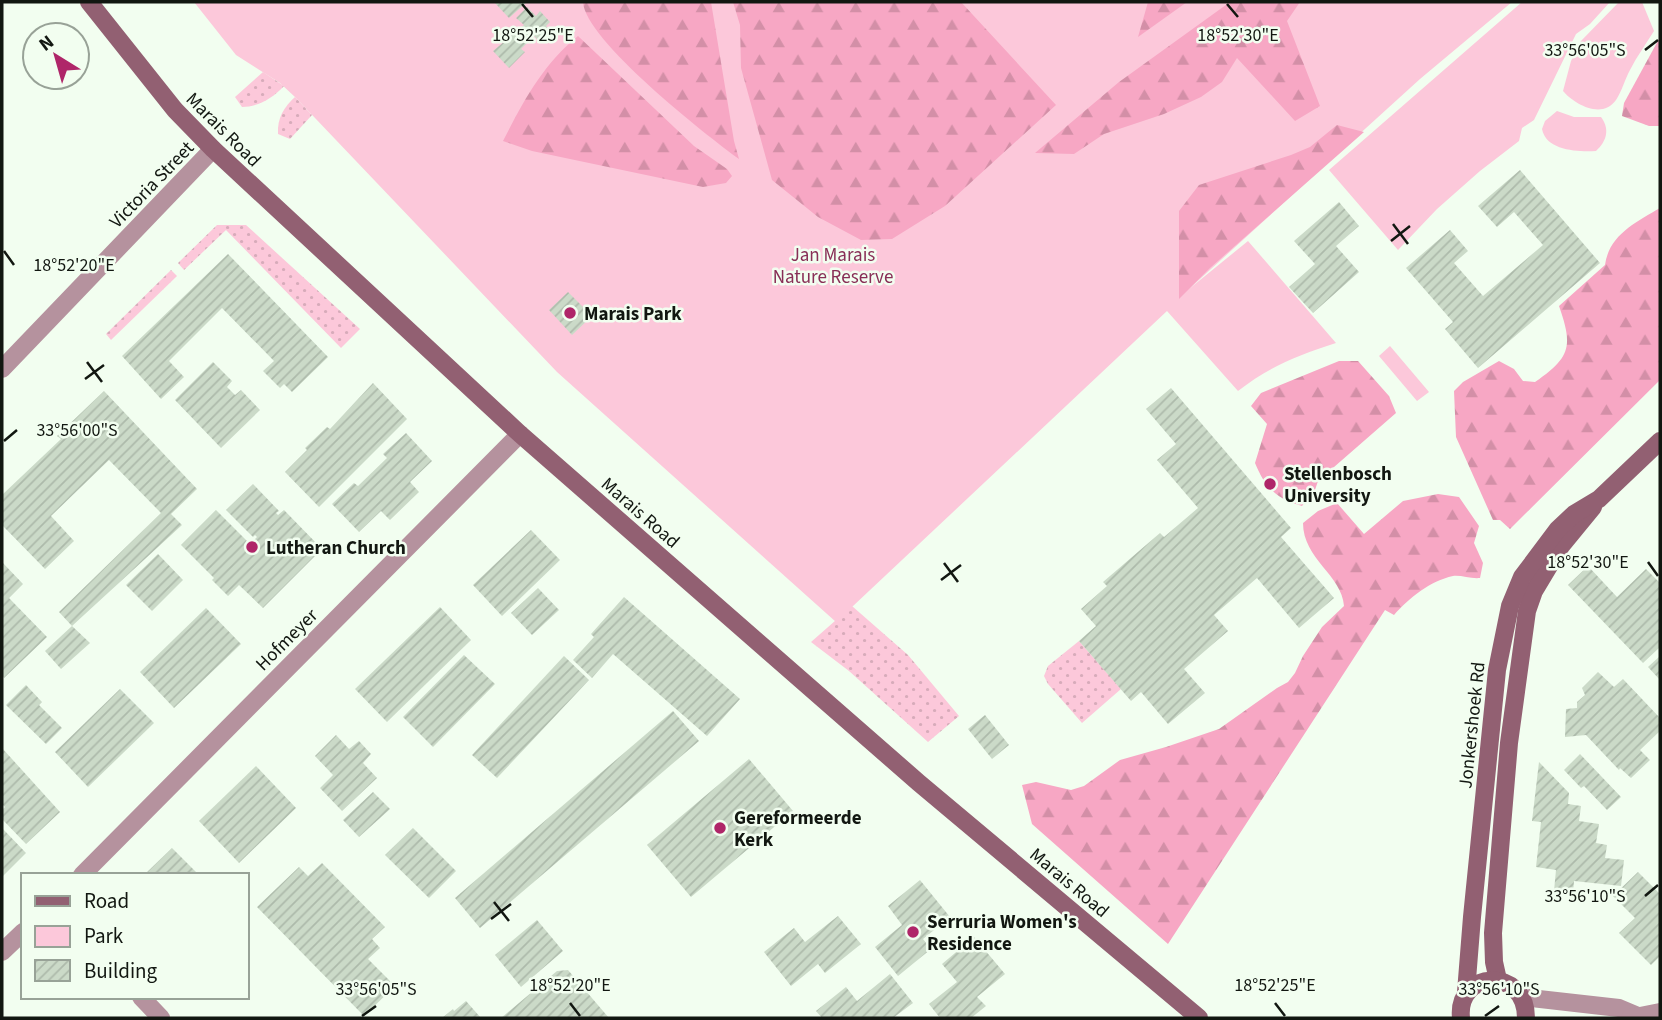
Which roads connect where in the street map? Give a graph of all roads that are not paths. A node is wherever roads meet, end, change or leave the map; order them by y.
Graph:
1 (89, 2) edge
2 (213, 149) junction
3 (2, 369) edge
4 (520, 434) junction
5 (1660, 441) edge
6 (1599, 499) junction
7 (84, 873) edge
8 (21, 934) edge
9 (2, 953) edge
10 (1498, 980) junction
11 (1466, 992) junction
12 (1522, 997) junction
13 (143, 999) edge
14 (1660, 1012) edge
15 (1458, 1017) edge
16 (1634, 1017) edge
17 (161, 1018) edge
18 (1199, 1018) edge
19 (1526, 1018) edge

1 - 2 street, Marais Road
2 - 3 street, Victoria Street
2 - 4 street, Marais Road
4 - 7 street, Hofmeyer
4 - 18 street, Marais Road
5 - 6 street, Jonkershoek Rd
6 - 10 street, Jonkershoek Rd
6 - 11 street, Jonkershoek Rd
8 - 9 street
10 - 11 street
10 - 12 street
11 - 15 street, Jonkershoek Rd
12 - 16 street
12 - 19 street
13 - 17 street
14 - 16 street

